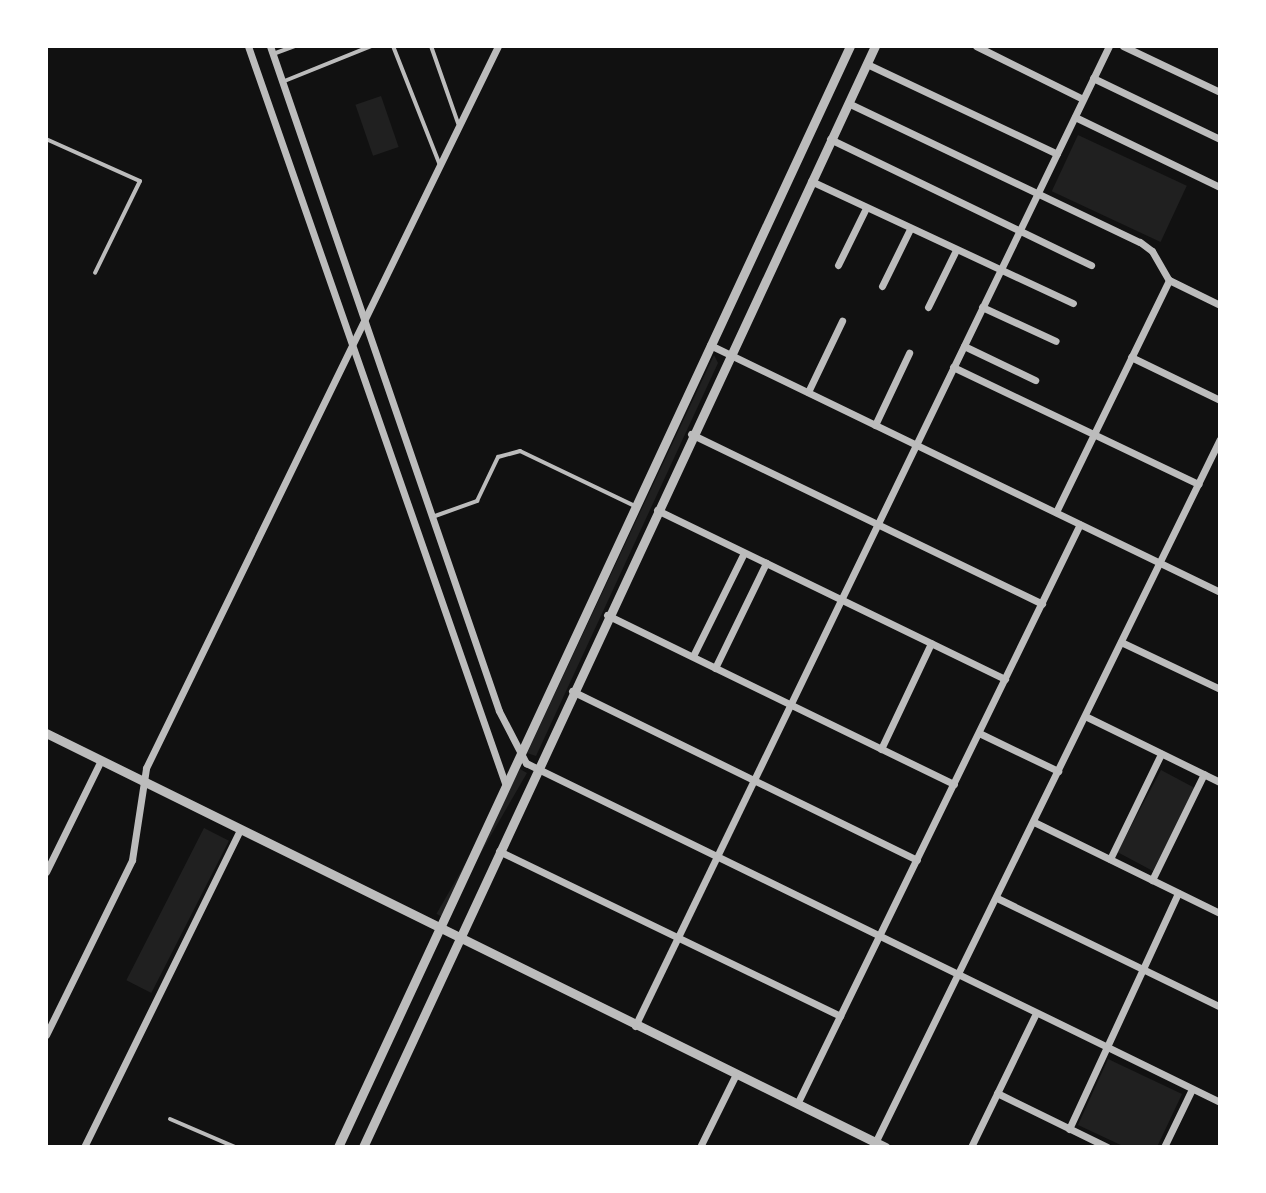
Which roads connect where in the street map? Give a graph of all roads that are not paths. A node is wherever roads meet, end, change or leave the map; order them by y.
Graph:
1 (248, 46) edge
2 (295, 46) edge
3 (371, 46) edge
4 (393, 46) edge
5 (431, 46) edge
6 (498, 46) edge
7 (850, 46) edge
8 (875, 46) edge
9 (976, 46) edge
10 (1109, 46) edge
11 (1123, 46) edge
12 (272, 50) edge
13 (867, 64) junction
14 (1093, 78) junction
15 (282, 82) junction
16 (1220, 92) edge
17 (1083, 99) junction
18 (848, 103) junction
19 (1075, 117) junction
20 (459, 126) junction
21 (46, 139) edge
22 (830, 139) junction
23 (1220, 139) edge
24 (1057, 154) junction
25 (440, 166) junction
26 (811, 181) junction
27 (1220, 187) edge
28 (1038, 193) junction
29 (866, 208) junction
30 (910, 229) junction
31 (1019, 232) junction
32 (956, 250) junction
33 (838, 265) dead end
34 (1091, 265) dead end
35 (1000, 271) junction
36 (95, 273) dead end
37 (1169, 280) junction
38 (882, 286) dead end
39 (1073, 303) dead end
40 (1220, 305) edge
41 (928, 307) dead end
42 (982, 307) junction
43 (364, 318) junction
44 (842, 321) dead end
45 (1056, 341) dead end
46 (354, 342) junction
47 (710, 345) junction
48 (964, 346) junction
49 (909, 353) dead end
50 (729, 354) junction
51 (1131, 357) junction
52 (953, 367) junction
53 (1035, 380) dead end
54 (808, 392) junction
55 (1220, 400) edge
56 (875, 425) junction
57 (691, 434) junction
58 (1094, 434) junction
59 (1220, 439) edge
60 (916, 445) junction
61 (1198, 484) junction
62 (635, 506) junction
63 (657, 510) junction
64 (1056, 512) junction
65 (435, 516) junction
66 (878, 524) junction
67 (1080, 524) junction
68 (744, 553) junction
69 (766, 563) junction
70 (1160, 563) junction
71 (1220, 592) edge
72 (841, 600) junction
73 (1042, 604) junction
74 (607, 614) junction
75 (1121, 642) junction
76 (931, 643) junction
77 (693, 656) junction
78 (715, 668) junction
79 (1005, 679) junction
80 (1220, 689) edge
81 (572, 691) junction
82 (791, 704) junction
83 (1085, 716) junction
84 (46, 733) edge
85 (979, 733) junction
86 (881, 749) junction
87 (519, 754) junction
88 (1161, 754) junction
89 (101, 760) junction
90 (536, 771) junction
91 (1058, 771) junction
92 (1204, 774) junction
93 (754, 780) junction
94 (143, 781) junction
95 (1220, 782) edge
96 (505, 783) junction
97 (954, 784) junction
98 (1034, 822) junction
99 (240, 830) junction
100 (499, 851) junction
101 (717, 858) junction
102 (1110, 859) junction
103 (917, 860) junction
104 (46, 872) edge
105 (1152, 880) junction
106 (1178, 893) junction
107 (997, 898) junction
108 (1220, 913) edge
109 (438, 929) junction
110 (879, 937) junction
111 (678, 938) junction
112 (458, 939) junction
113 (1141, 968) junction
114 (959, 976) junction
115 (1220, 1007) edge
116 (1036, 1013) junction
117 (840, 1016) junction
118 (635, 1026) junction
119 (46, 1035) edge
120 (1106, 1047) junction
121 (736, 1074) junction
122 (1192, 1089) junction
123 (997, 1093) junction
124 (1220, 1102) edge
125 (797, 1104) junction
126 (170, 1119) dead end
127 (1069, 1129) junction
128 (878, 1145) edge
129 (84, 1147) edge
130 (235, 1147) edge
131 (338, 1147) edge
132 (363, 1147) edge
133 (700, 1147) edge
134 (971, 1147) edge
135 (1107, 1147) edge
136 (1164, 1147) edge

1 - 46 street
2 - 12 lane
3 - 15 lane
4 - 25 lane
5 - 20 lane
6 - 20 street
7 - 47 street
8 - 13 street
9 - 17 street
10 - 14 street
11 - 16 street
12 - 15 street
13 - 18 street
13 - 24 street
14 - 17 street
14 - 23 street
15 - 43 street
17 - 19 street
18 - 22 street
18 - 28 street
19 - 24 street
19 - 27 street
20 - 25 street
21 - 36 lane
22 - 26 street
22 - 31 street
24 - 28 street
25 - 43 street
26 - 29 street
26 - 50 street
28 - 31 street
28 - 37 street
29 - 30 street
29 - 33 street
30 - 32 street
30 - 38 street
31 - 34 street
31 - 35 street
32 - 35 street
32 - 41 street
35 - 39 street
35 - 42 street
37 - 40 street
37 - 51 street
42 - 45 street
42 - 48 street
43 - 46 street
43 - 65 street
44 - 54 street
46 - 94 street
46 - 96 street
47 - 50 street
47 - 62 street
48 - 52 street
48 - 53 street
49 - 56 street
50 - 54 street
50 - 57 street
51 - 55 street
51 - 58 street
52 - 58 street
52 - 60 street
54 - 56 street
56 - 60 street
57 - 63 street
57 - 66 street
58 - 61 street
58 - 64 street
59 - 61 street
60 - 64 street
60 - 66 street
61 - 70 street
62 - 65 lane
62 - 87 street
63 - 68 street
63 - 74 street
64 - 67 street
65 - 87 street
66 - 72 street
66 - 73 street
67 - 70 street
67 - 73 street
68 - 69 street
68 - 77 street
69 - 72 street
69 - 78 street
70 - 71 street
70 - 75 street
72 - 76 street
72 - 82 street
73 - 79 street
74 - 77 street
74 - 81 street
75 - 80 street
75 - 83 street
76 - 79 street
76 - 86 street
77 - 78 street
78 - 82 street
79 - 85 street
81 - 90 street
81 - 93 street
82 - 86 street
82 - 93 street
83 - 88 street
83 - 91 street
84 - 89 street
85 - 91 street
85 - 97 street
86 - 97 street
87 - 90 street
87 - 96 street
88 - 92 street
88 - 102 street
89 - 94 street
89 - 104 street
90 - 100 street
90 - 101 street
91 - 98 street
92 - 95 street
92 - 105 street
93 - 101 street
93 - 103 street
94 - 99 street
94 - 119 street
96 - 109 street
97 - 103 street
98 - 102 street
98 - 107 street
99 - 109 street
99 - 129 street
100 - 111 street
100 - 112 street
101 - 110 street
101 - 111 street
102 - 105 street
103 - 110 street
105 - 106 street
106 - 108 street
106 - 113 street
107 - 113 street
107 - 114 street
109 - 112 street
109 - 131 street
110 - 114 street
110 - 117 street
111 - 117 street
111 - 118 street
112 - 118 street
112 - 132 street
113 - 115 street
113 - 120 street
114 - 116 street
114 - 128 street
116 - 120 street
116 - 123 street
117 - 125 street
118 - 121 street
120 - 122 street
120 - 127 street
121 - 125 street
121 - 133 street
122 - 124 street
122 - 136 street
123 - 127 street
123 - 134 street
125 - 128 street
126 - 130 lane
127 - 135 street

